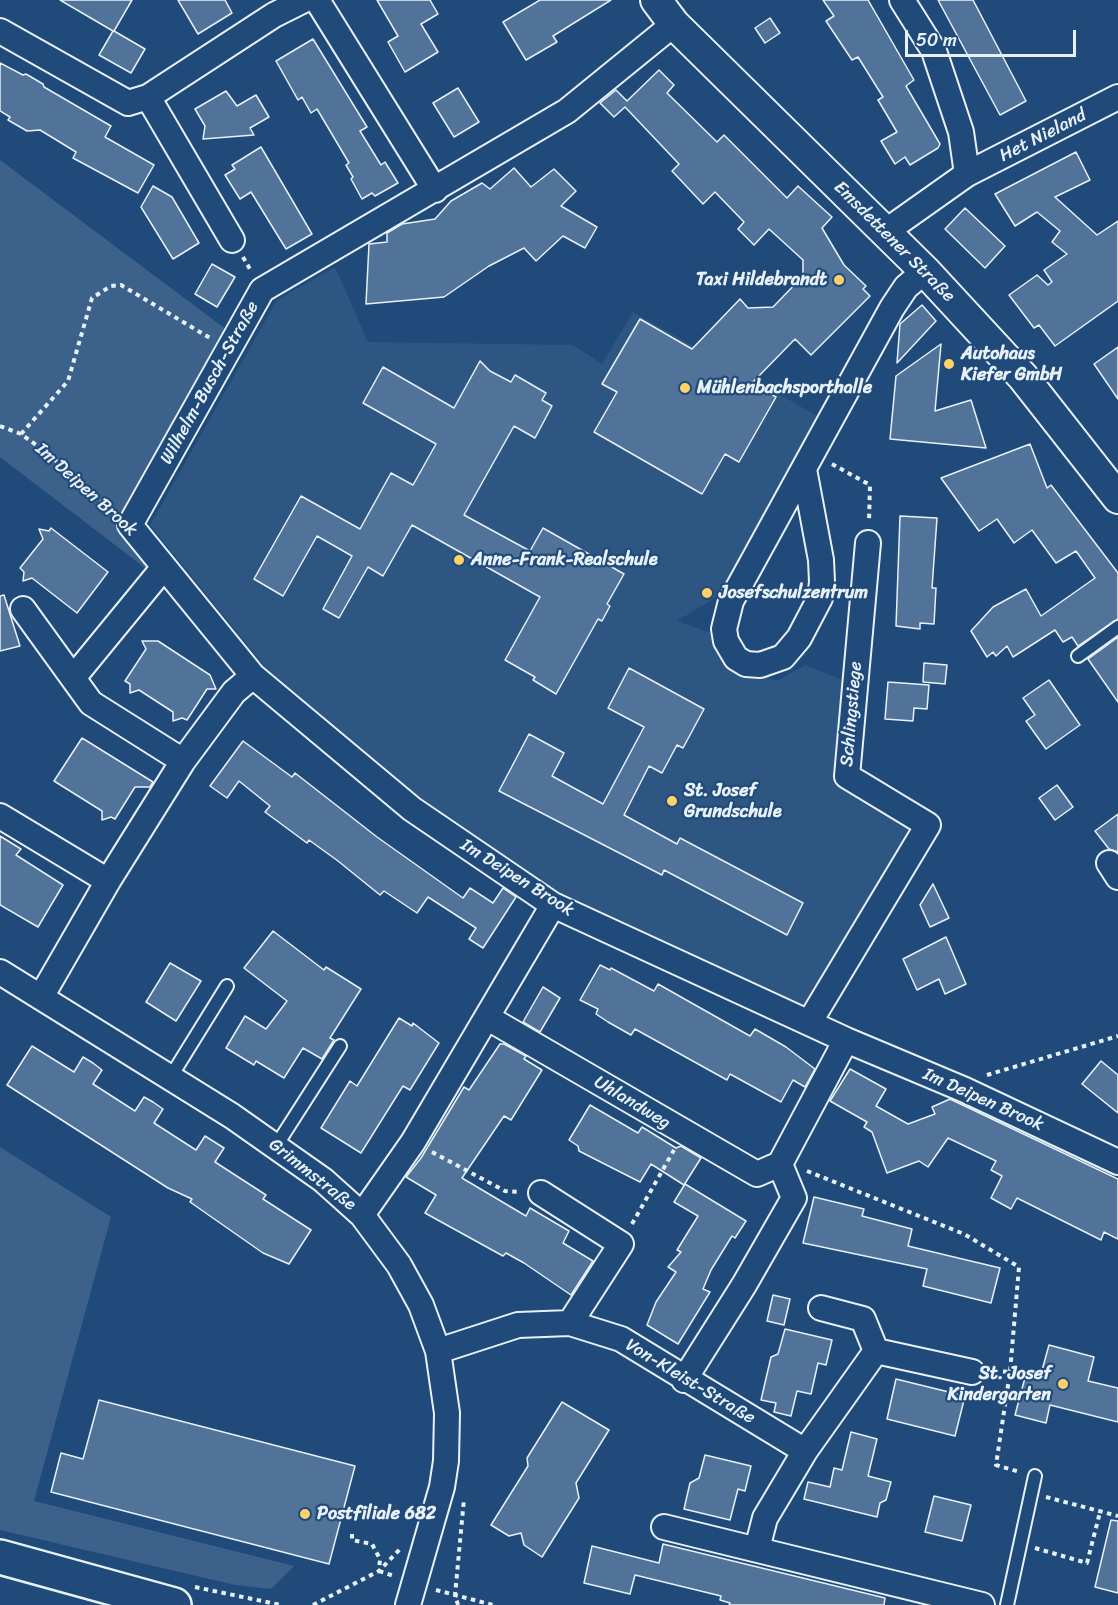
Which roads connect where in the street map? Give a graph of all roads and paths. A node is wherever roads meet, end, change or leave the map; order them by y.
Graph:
1 (304, 0) edge
2 (317, 0) edge
3 (656, 0) edge
4 (902, 0) edge
5 (674, 24) junction
6 (0, 31) edge
7 (148, 97) junction
8 (1118, 98) edge
9 (968, 174) junction
10 (435, 190) junction
11 (885, 232) junction
12 (232, 240) joint
13 (925, 271) junction
14 (262, 290) junction
15 (229, 350) junction
16 (0, 426) edge
17 (21, 434) junction
18 (808, 461) junction
19 (1118, 498) edge
20 (130, 525) junction
21 (868, 543) joint
22 (164, 567) junction
23 (23, 609) dead end
24 (1118, 627) edge
25 (1078, 656) dead end
26 (253, 676) junction
27 (73, 678) junction
28 (183, 761) junction
29 (0, 816) edge
30 (108, 880) junction
31 (553, 905) junction
32 (0, 972) edge
33 (226, 986) dead end
34 (41, 997) junction
35 (488, 1018) junction
36 (809, 1023) junction
37 (1118, 1036) edge
38 (846, 1040) junction
39 (340, 1046) dead end
40 (170, 1077) junction
41 (965, 1090) junction
42 (683, 1133) junction
43 (413, 1142) junction
44 (276, 1146) junction
45 (1118, 1162) edge
46 (780, 1164) junction
47 (541, 1193) joint
48 (362, 1215) junction
49 (621, 1244) junction
50 (821, 1308) dead end
51 (570, 1323) junction
52 (438, 1351) junction
53 (876, 1351) junction
54 (972, 1372) dead end
55 (684, 1380) junction
56 (805, 1451) junction
57 (1035, 1476) joint
58 (1031, 1493) junction
59 (1100, 1512) junction
60 (1118, 1516) edge
61 (664, 1527) dead end
62 (352, 1534) dead end
63 (1020, 1544) junction
64 (404, 1545) dead end
65 (757, 1549) junction
66 (0, 1557) edge
67 (459, 1562) dead end
68 (379, 1571) junction
69 (455, 1595) junction
70 (174, 1605) edge
71 (314, 1605) edge
72 (408, 1605) edge
73 (458, 1605) edge
74 (493, 1605) edge
75 (982, 1605) edge
76 (1007, 1605) edge

1 - 7 street
2 - 10 street
3 - 5 street, Emsdettener Straße
4 - 9 street
5 - 10 street, Wilhelm-Busch-Straße
5 - 11 street, Emsdettener Straße
6 - 7 street
7 - 12 street
8 - 9 street, Het Nieland
9 - 11 street, Het Nieland
10 - 14 street, Wilhelm-Busch-Straße
11 - 13 street, Emsdettener Straße
12 - 14 path
13 - 18 street
13 - 19 street, Emsdettener Straße
14 - 15 street, Wilhelm-Busch-Straße
15 - 17 path
15 - 20 street, Wilhelm-Busch-Straße
16 - 17 path, Im Deipen Brook
17 - 20 path, Im Deipen Brook
18 - 18 street
18 - 21 path
20 - 22 street, Im Deipen Brook
21 - 36 street, Schlingstiege
22 - 26 street, Im Deipen Brook
22 - 27 street
23 - 27 street
24 - 25 lane
26 - 28 street
26 - 31 street, Im Deipen Brook
27 - 28 street
28 - 30 street
29 - 30 street
30 - 34 street
31 - 35 street
31 - 36 street, Im Deipen Brook
32 - 34 street, Grimmstraße
33 - 40 lane
34 - 40 street, Grimmstraße
35 - 42 street, Uhlandweg
35 - 43 street
36 - 38 street, Im Deipen Brook
37 - 41 path
38 - 41 street, Im Deipen Brook
38 - 46 street
39 - 44 lane
40 - 44 street, Grimmstraße
41 - 45 street, Im Deipen Brook
42 - 46 street, Uhlandweg
42 - 49 path
43 - 47 path
43 - 48 street
44 - 48 street, Grimmstraße
46 - 55 street
46 - 57 path
47 - 49 street
48 - 52 street, Grimmstraße
49 - 51 street
50 - 53 street
51 - 52 street, Von-Kleist-Straße
51 - 55 street, Von-Kleist-Straße
52 - 72 street, Grimmstraße
53 - 54 street
53 - 56 street
55 - 56 street, Von-Kleist-Straße
56 - 65 street
57 - 58 lane
58 - 59 path
58 - 63 lane
59 - 60 path
59 - 63 path
61 - 65 street
62 - 68 path
63 - 76 lane
64 - 68 path
65 - 75 street
66 - 70 main road
67 - 69 path
68 - 71 path
69 - 73 path
69 - 74 path

